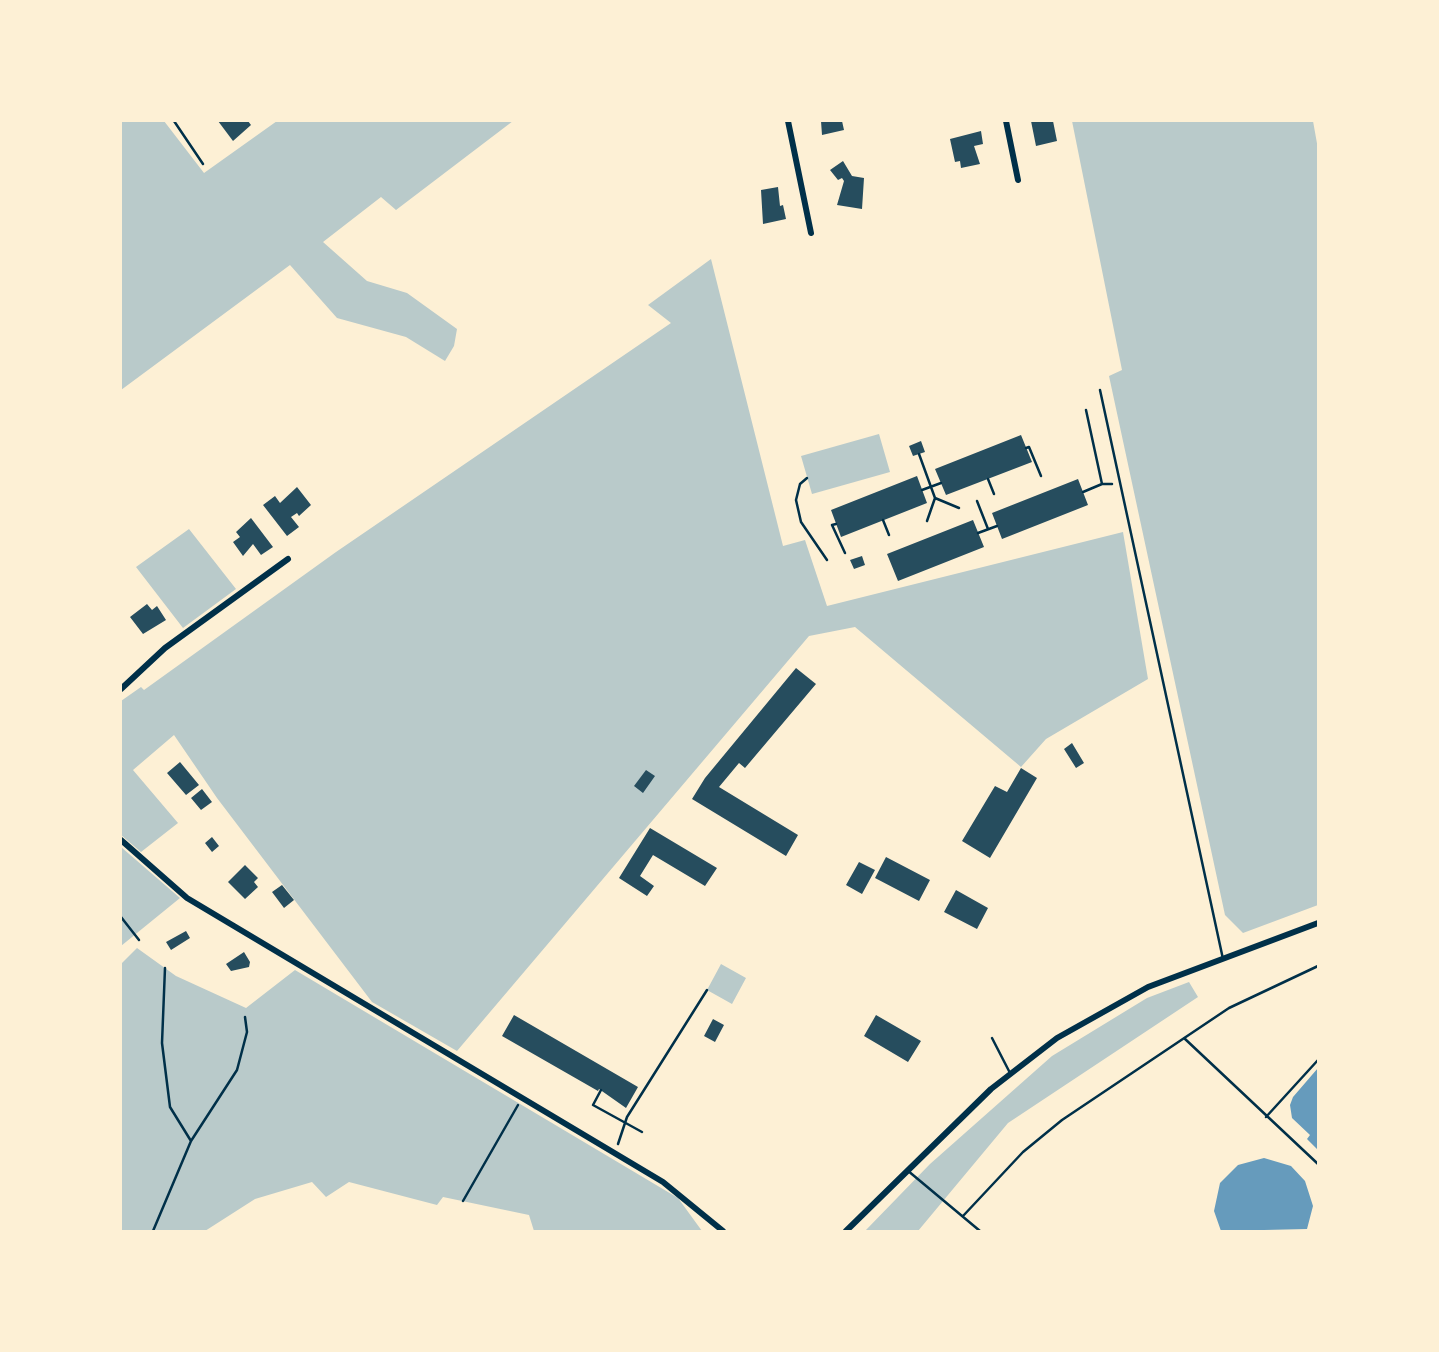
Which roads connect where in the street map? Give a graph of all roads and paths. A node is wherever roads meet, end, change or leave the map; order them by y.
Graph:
1 (174, 121) edge
2 (788, 121) edge
3 (1006, 121) edge
4 (203, 164) dead end
5 (1018, 180) dead end
6 (811, 233) dead end
7 (1100, 390) dead end
8 (1086, 410) dead end
9 (1027, 448) dead end
10 (919, 454) dead end
11 (1041, 476) dead end
12 (807, 478) dead end
13 (988, 479) dead end
14 (941, 483) dead end
15 (1118, 483) junction
16 (1102, 484) junction
17 (931, 486) junction
18 (922, 490) dead end
19 (1083, 492) dead end
20 (994, 494) dead end
21 (935, 498) junction
22 (977, 501) dead end
23 (959, 508) dead end
24 (883, 520) dead end
25 (927, 521) dead end
26 (836, 523) dead end
27 (997, 526) dead end
28 (988, 529) junction
29 (978, 533) dead end
30 (889, 535) dead end
31 (845, 553) dead end
32 (288, 559) dead end
33 (827, 560) dead end
34 (121, 689) edge
35 (121, 840) edge
36 (121, 917) edge
37 (1318, 923) edge
38 (139, 940) dead end
39 (1223, 959) junction
40 (1318, 966) edge
41 (165, 968) dead end
42 (706, 990) dead end
43 (245, 1017) dead end
44 (992, 1038) dead end
45 (1184, 1038) junction
46 (1318, 1060) edge
47 (1010, 1073) junction
48 (601, 1090) dead end
49 (522, 1100) junction
50 (1266, 1117) junction
51 (626, 1124) junction
52 (642, 1132) dead end
53 (191, 1141) junction
54 (613, 1153) junction
55 (1318, 1164) edge
56 (906, 1169) junction
57 (463, 1201) dead end
58 (963, 1216) junction
59 (153, 1231) edge
60 (723, 1231) edge
61 (846, 1231) edge
62 (980, 1231) edge

1 - 4 lane
2 - 6 street
3 - 5 street
7 - 15 lane
8 - 16 path
9 - 11 path
10 - 17 path
12 - 33 path
13 - 20 path
14 - 17 path
15 - 16 path
15 - 39 lane
16 - 19 path
17 - 18 path
17 - 21 path
21 - 23 path
21 - 25 path
22 - 28 path
24 - 30 path
26 - 31 path
27 - 28 path
28 - 29 path
32 - 34 street
35 - 49 street
36 - 38 path
37 - 39 street
39 - 47 street
40 - 45 lane
41 - 53 path
42 - 51 path
43 - 53 path
44 - 47 lane
45 - 50 lane
45 - 58 lane
46 - 50 lane
47 - 56 street
48 - 51 path
49 - 54 street
49 - 57 path
50 - 55 lane
51 - 52 path
51 - 54 path
53 - 59 path
54 - 60 street
56 - 58 lane
56 - 61 street
58 - 62 lane

